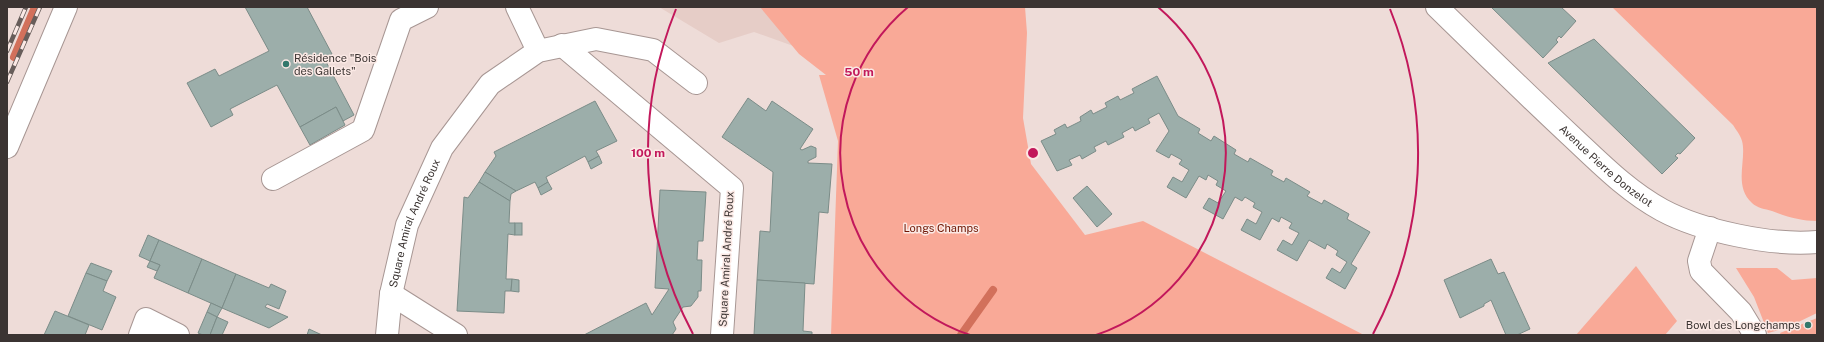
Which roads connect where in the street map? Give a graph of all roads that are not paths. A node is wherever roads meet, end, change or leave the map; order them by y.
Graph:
1 (66, 7) edge
2 (427, 7) edge
3 (517, 7) edge
4 (1437, 7) edge
5 (562, 45) junction
6 (538, 51) junction
7 (696, 83) dead end
8 (7, 147) edge
9 (273, 179) dead end
10 (1710, 228) junction
11 (1817, 242) edge
12 (391, 294) junction
13 (140, 335) edge
14 (178, 335) edge
15 (387, 335) edge
16 (456, 335) edge
17 (722, 335) edge
18 (1755, 335) edge

1 - 8 street
2 - 9 street
3 - 6 street
4 - 10 street, Avenue Pierre Donzelot
5 - 6 street, Square Amiral André Roux
5 - 7 street, Square Amiral André Roux
5 - 17 street, Square Amiral André Roux
6 - 12 street, Square Amiral André Roux
10 - 11 street, Avenue Pierre Donzelot
10 - 18 street
12 - 15 street, Square Amiral André Roux
12 - 16 street, Square Amiral André Roux
13 - 14 street

